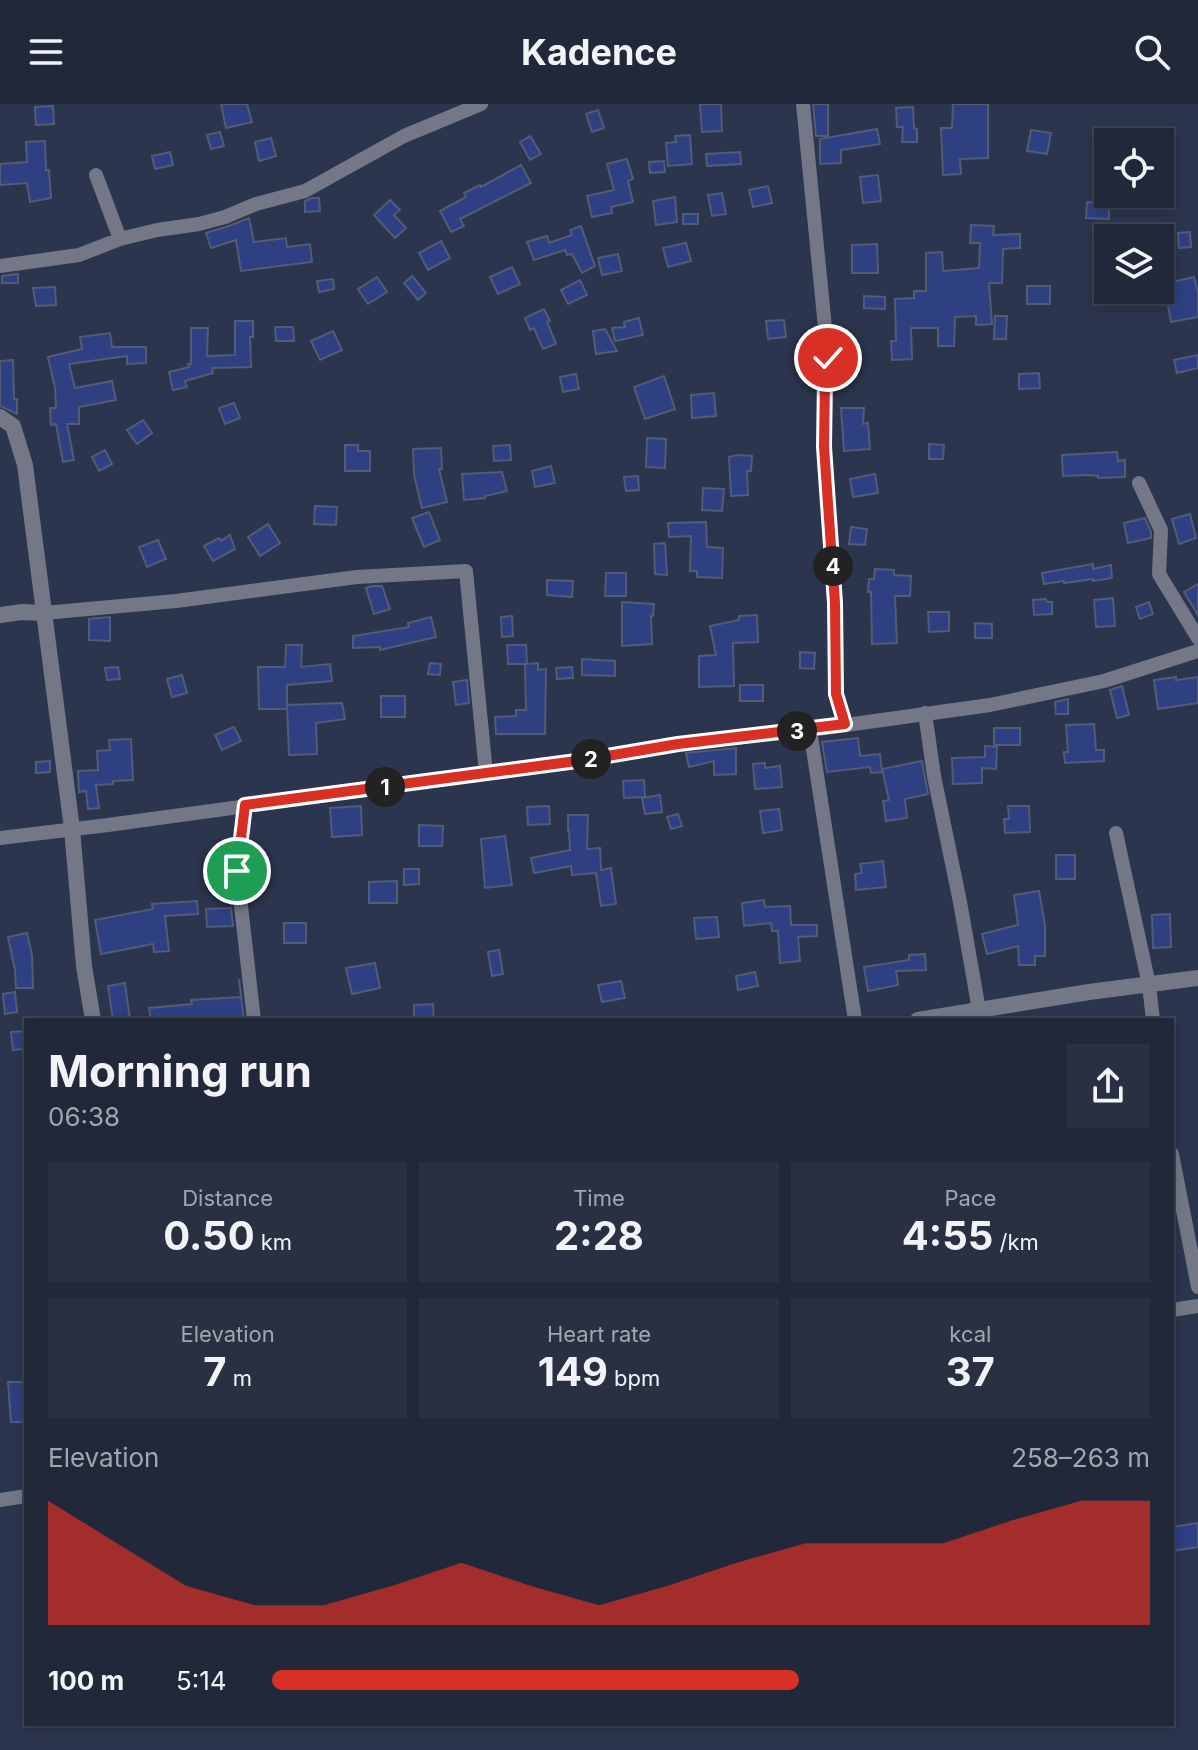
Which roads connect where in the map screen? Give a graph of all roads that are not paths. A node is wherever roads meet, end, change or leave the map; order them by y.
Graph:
1 (481, 104) edge
2 (803, 104) edge
3 (96, 175) dead end
4 (120, 239) junction
5 (0, 266) edge
6 (0, 417) edge
7 (1139, 483) dead end
8 (44, 613) junction
9 (0, 615) edge
10 (1198, 638) edge
11 (1198, 651) edge
12 (925, 713) junction
13 (845, 724) junction
14 (810, 730) junction
15 (486, 773) junction
16 (245, 805) junction
17 (72, 829) junction
18 (1116, 833) dead end
19 (0, 838) edge
20 (1198, 978) edge
21 (1149, 985) junction
22 (979, 1010) junction
23 (93, 1018) edge
24 (254, 1018) edge
25 (855, 1018) edge
26 (930, 1018) edge
27 (1153, 1018) edge
28 (1174, 1164) edge
29 (1198, 1287) edge
30 (1198, 1306) edge
31 (1174, 1310) edge
32 (24, 1496) edge
33 (0, 1500) edge

1 - 4 street
2 - 13 street
3 - 4 street
4 - 5 street
6 - 8 street
7 - 10 street
8 - 9 street
8 - 15 street
8 - 17 street
11 - 12 street
12 - 13 street
12 - 22 street
13 - 14 street
14 - 15 street
14 - 25 street
15 - 16 street
16 - 17 street
16 - 24 street
17 - 19 street
17 - 23 street
18 - 21 street
20 - 21 street
21 - 22 street
21 - 27 street
22 - 26 street
28 - 29 street
30 - 31 street
32 - 33 street

